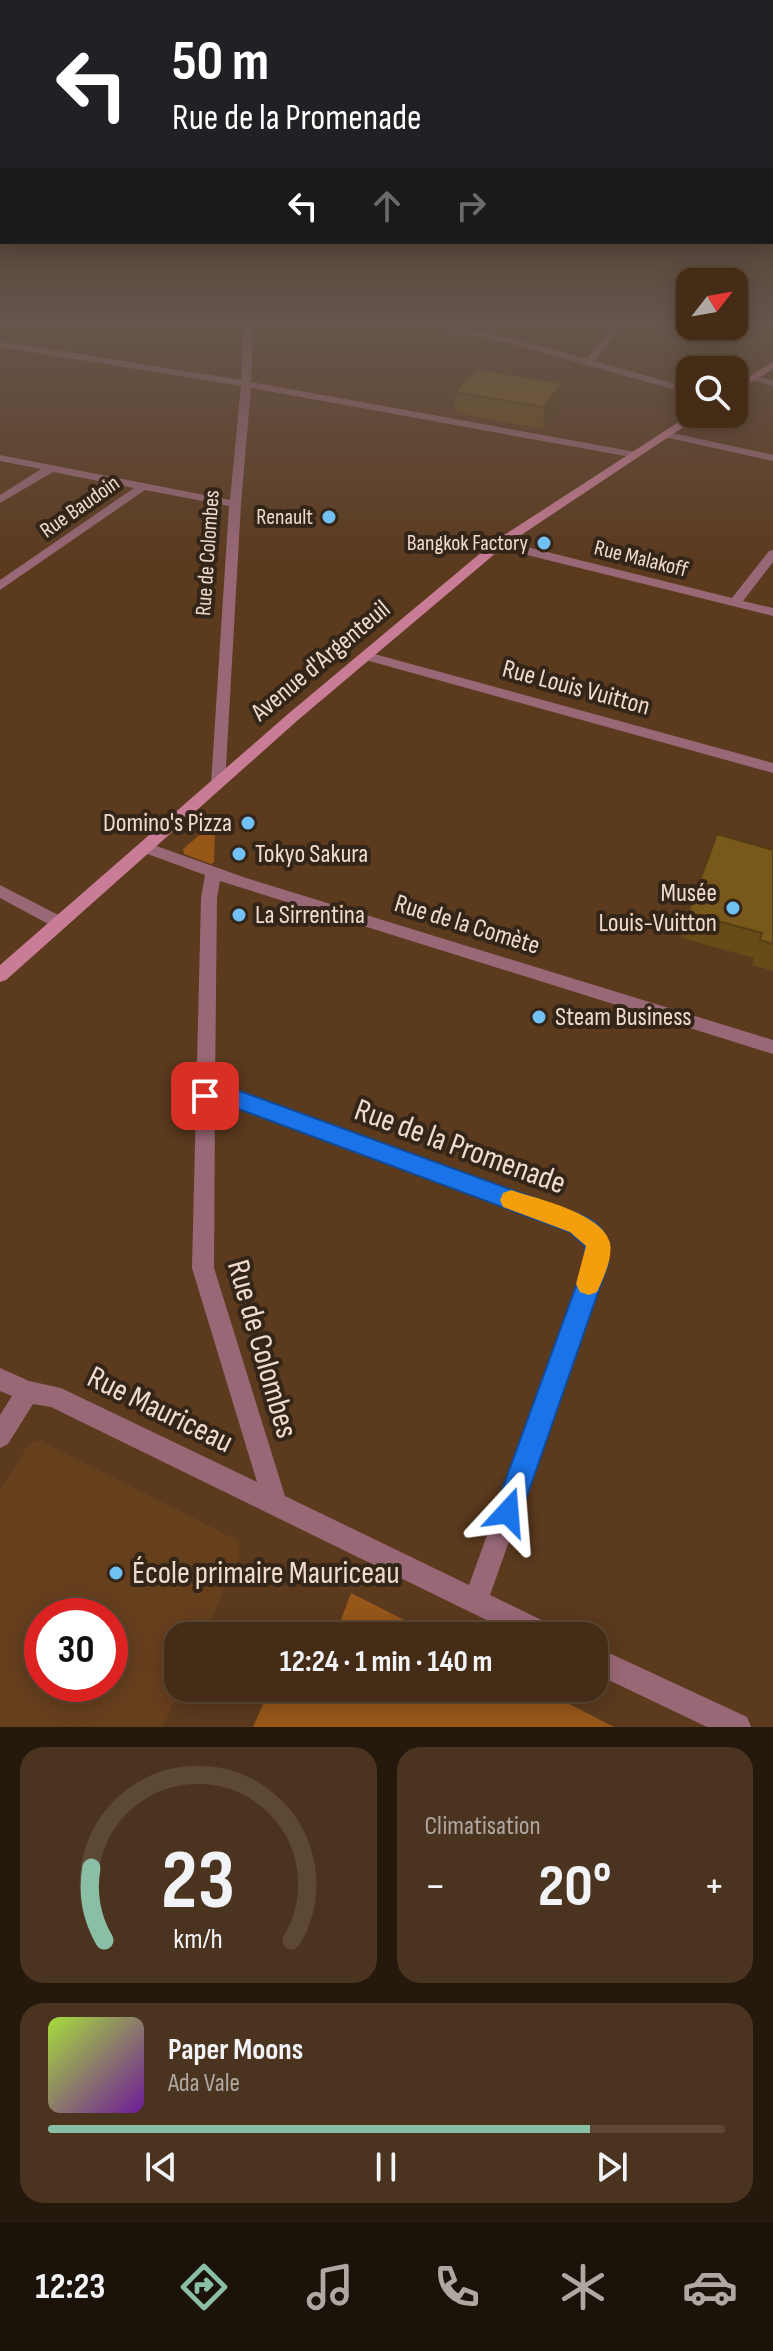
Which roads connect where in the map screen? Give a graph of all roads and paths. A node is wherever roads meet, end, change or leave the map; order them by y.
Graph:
1 (244, 407) edge
2 (370, 407) edge
3 (678, 428) edge
4 (668, 435) junction
5 (636, 455) junction
6 (0, 458) edge
7 (773, 458) edge
8 (51, 468) junction
9 (142, 487) junction
10 (0, 500) edge
11 (235, 504) junction
12 (499, 544) junction
13 (773, 554) edge
14 (0, 586) edge
15 (736, 602) junction
16 (773, 612) edge
17 (367, 656) junction
18 (773, 768) edge
19 (218, 784) junction
20 (148, 848) junction
21 (213, 873) junction
22 (0, 891) edge
23 (60, 923) junction
24 (0, 975) edge
25 (773, 1047) edge
26 (205, 1096) junction
27 (0, 1379) edge
28 (28, 1392) junction
29 (0, 1436) edge
30 (275, 1503) junction
31 (475, 1602) junction
32 (517, 1622) edge
33 (608, 1666) edge
34 (737, 1727) edge

1 - 11 street, Rue de Colombes
2 - 5 street
3 - 4 main road, Avenue d'Argenteuil
4 - 5 main road, Avenue d'Argenteuil
4 - 7 street
5 - 12 main road, Avenue d'Argenteuil
6 - 8 street
8 - 9 street
8 - 10 street
9 - 11 street
9 - 14 street, Rue Baudoin
11 - 19 street, Rue de Colombes
12 - 15 street, Rue Malakoff
12 - 17 main road, Avenue d'Argenteuil
13 - 15 street
15 - 16 street, Rue Malakoff
17 - 18 street, Rue Louis Vuitton
17 - 19 main road, Avenue d'Argenteuil
19 - 20 main road, Avenue d'Argenteuil
20 - 21 street, Rue de la Comète
20 - 23 main road, Avenue d'Argenteuil
21 - 25 street, Rue de la Comète
21 - 26 street, Rue de Colombes
22 - 23 street
23 - 24 main road, Avenue d'Argenteuil
26 - 30 street, Rue de Colombes
26 - 31 street, Rue de la Promenade
27 - 28 street, Rue Mauriceau
28 - 29 street
28 - 30 street, Rue Mauriceau
30 - 31 street, Rue Mauriceau
31 - 32 street, Rue Mauriceau
33 - 34 street

